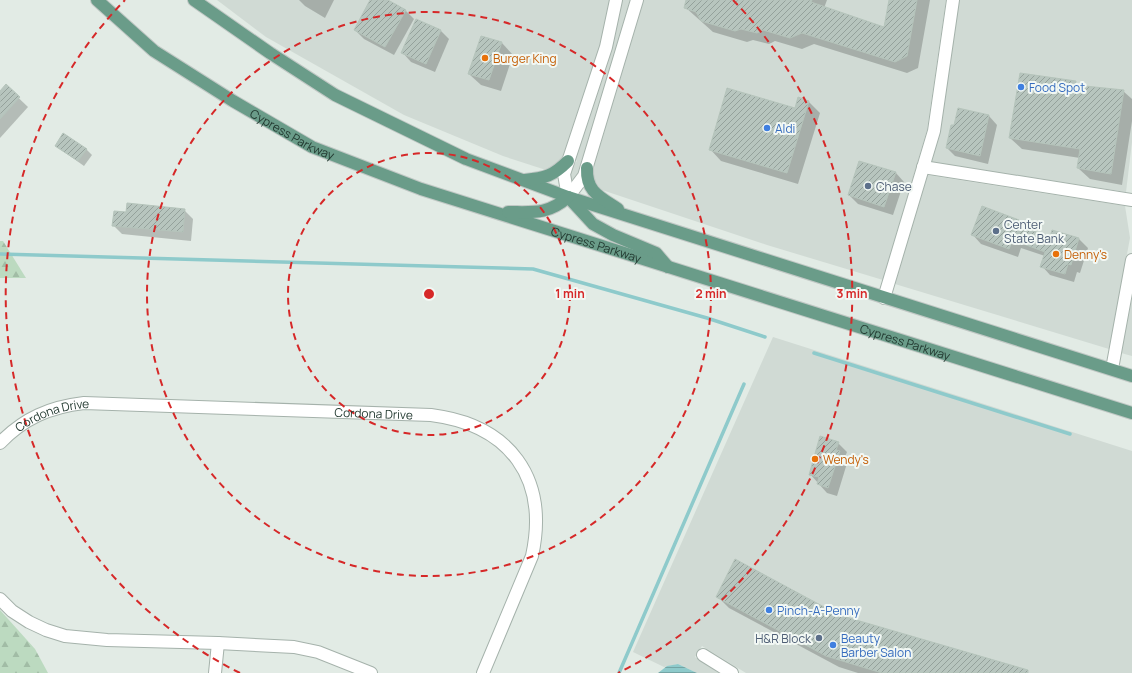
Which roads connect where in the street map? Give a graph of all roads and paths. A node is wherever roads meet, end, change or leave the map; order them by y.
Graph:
1 (97, 0) edge
2 (194, 0) edge
3 (616, 0) edge
4 (637, 0) edge
5 (953, 0) edge
6 (568, 161) junction
7 (923, 167) junction
8 (587, 168) junction
9 (522, 180) junction
10 (568, 197) junction
11 (1132, 200) edge
12 (496, 213) junction
13 (630, 217) junction
14 (1132, 260) edge
15 (669, 267) junction
16 (884, 298) junction
17 (1112, 369) junction
18 (1132, 376) edge
19 (1132, 413) edge
20 (0, 443) edge
21 (0, 599) edge
22 (218, 643) junction
23 (703, 655) dead end
24 (215, 673) edge
25 (371, 673) edge
26 (483, 673) edge
27 (732, 673) edge

1 - 12 main road, Cypress Parkway
2 - 9 main road
3 - 6 street
4 - 8 street
5 - 7 street
6 - 9 main road
6 - 10 street
7 - 11 street
7 - 16 street
8 - 10 street
8 - 13 main road
9 - 10 main road
10 - 12 main road
10 - 13 main road
10 - 15 main road
12 - 15 main road, Cypress Parkway
13 - 16 main road
14 - 17 street
15 - 19 main road, Cypress Parkway
16 - 17 main road
17 - 18 main road
20 - 26 street, Cordona Drive
21 - 22 street
22 - 24 street
22 - 25 street
23 - 27 street

